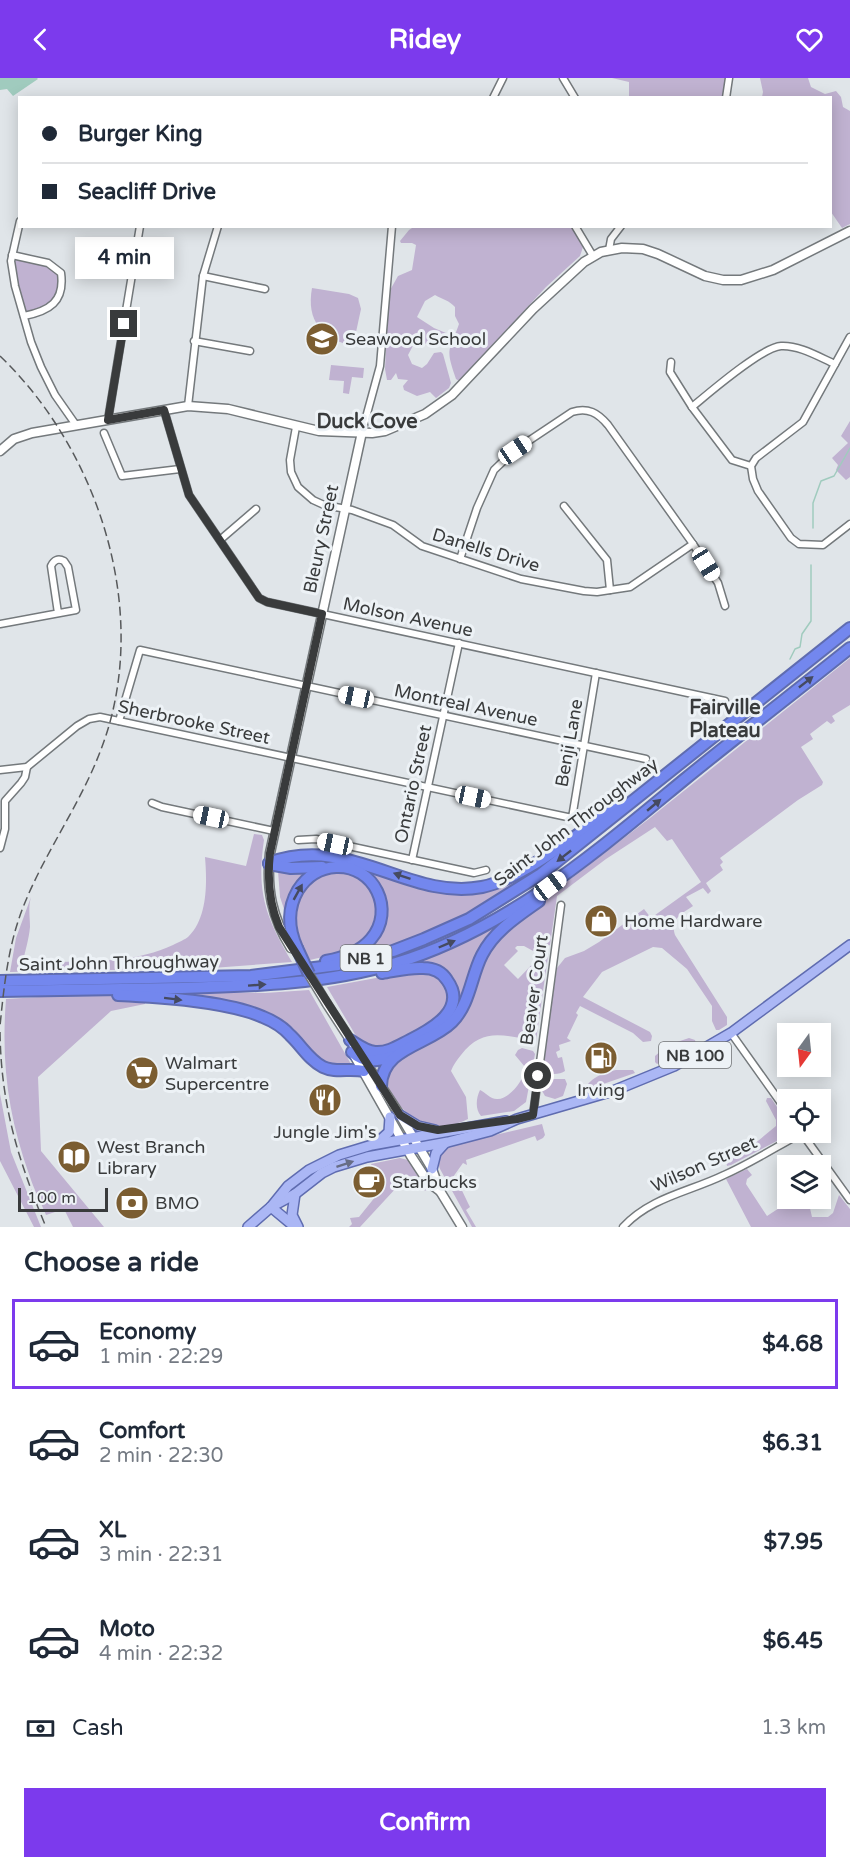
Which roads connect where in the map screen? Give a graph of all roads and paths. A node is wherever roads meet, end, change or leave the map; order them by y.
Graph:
1 (503, 78) edge
2 (563, 78) edge
3 (729, 78) edge
4 (494, 96) edge
5 (574, 96) edge
6 (726, 96) edge
7 (18, 228) edge
8 (140, 228) edge
9 (217, 228) edge
10 (392, 228) edge
11 (576, 228) edge
12 (619, 228) edge
13 (850, 231) edge
14 (609, 250) junction
15 (12, 255) junction
16 (593, 256) junction
17 (203, 276) junction
18 (265, 289) dead end
19 (24, 316) junction
20 (850, 337) edge
21 (194, 341) junction
22 (250, 351) dead end
23 (671, 363) dead end
24 (835, 364) junction
25 (188, 406) junction
26 (692, 407) junction
27 (164, 410) junction
28 (108, 420) junction
29 (76, 425) junction
30 (296, 427) junction
31 (362, 432) junction
32 (104, 433) dead end
33 (0, 451) edge
34 (751, 466) junction
35 (180, 469) junction
36 (564, 506) dead end
37 (256, 509) dead end
38 (344, 510) junction
39 (850, 524) edge
40 (220, 540) junction
41 (693, 544) junction
42 (460, 559) junction
43 (610, 590) junction
44 (725, 606) dead end
45 (58, 613) junction
46 (322, 614) junction
47 (0, 624) edge
48 (850, 628) edge
49 (459, 644) junction
50 (850, 648) edge
51 (596, 673) junction
52 (306, 686) junction
53 (725, 701) dead end
54 (443, 715) junction
55 (119, 721) junction
56 (583, 746) junction
57 (290, 759) junction
58 (646, 759) dead end
59 (27, 767) junction
60 (675, 767) junction
61 (0, 770) edge
62 (428, 787) junction
63 (152, 803) dead end
64 (572, 818) joint
65 (274, 831) junction
66 (298, 840) dead end
67 (609, 842) junction
68 (0, 848) edge
69 (412, 860) junction
70 (269, 864) junction
71 (328, 867) junction
72 (486, 870) dead end
73 (561, 905) dead end
74 (850, 945) edge
75 (294, 948) junction
76 (269, 974) junction
77 (309, 974) joint
78 (0, 981) edge
79 (295, 982) junction
80 (0, 991) edge
81 (31, 991) junction
82 (334, 1015) junction
83 (731, 1033) junction
84 (350, 1040) junction
85 (352, 1052) joint
86 (394, 1056) junction
87 (364, 1066) junction
88 (381, 1086) junction
89 (777, 1098) edge
90 (400, 1115) junction
91 (533, 1115) junction
92 (390, 1117) junction
93 (517, 1119) junction
94 (446, 1130) junction
95 (413, 1137) junction
96 (402, 1139) junction
97 (448, 1142) junction
98 (783, 1143) edge
99 (809, 1143) edge
100 (372, 1145) junction
101 (419, 1147) junction
102 (408, 1149) junction
103 (432, 1169) junction
104 (440, 1191) junction
105 (847, 1191) edge
106 (296, 1194) junction
107 (850, 1200) edge
108 (271, 1207) junction
109 (248, 1227) edge
110 (297, 1227) edge
111 (462, 1227) edge
112 (623, 1227) edge

1 - 4 street
2 - 5 street
3 - 6 street
7 - 15 street
8 - 28 street
9 - 17 street
10 - 31 street
11 - 16 street
12 - 14 street
13 - 14 street
14 - 16 street
15 - 19 street
15 - 19 street
16 - 31 street
17 - 18 street
17 - 21 street
19 - 29 street
20 - 24 street
21 - 22 street
21 - 25 street
23 - 26 street
24 - 26 street
24 - 34 street
25 - 27 street
25 - 30 street
26 - 34 street
27 - 28 street
27 - 35 street, Molson Avenue
28 - 29 street
29 - 33 street
30 - 31 street
30 - 38 street, Danells Drive
31 - 38 street, Bleury Street
32 - 35 street
34 - 39 street
35 - 40 street, Molson Avenue
36 - 43 street
37 - 40 street
38 - 42 street, Danells Drive
38 - 46 street, Bleury Street
40 - 46 street, Molson Avenue
41 - 42 street
41 - 43 street, Danells Drive
41 - 44 street
42 - 43 street, Danells Drive
45 - 45 street
45 - 47 street
46 - 49 street, Molson Avenue
46 - 52 street, Bleury Street
48 - 60 highway, Saint John Throughway / NB 1
49 - 51 street, Molson Avenue
49 - 54 street, Ontario Street
67 -> 50 highway, Saint John Throughway / NB 1
51 - 53 street, Molson Avenue
51 - 56 street, Benji Lane
52 - 54 street, Montreal Avenue
52 - 55 street, Montreal Avenue
52 - 57 street, Bleury Street
54 - 56 street, Montreal Avenue
54 - 62 street, Ontario Street
55 - 57 street, Sherbrooke Street
55 - 59 street, Sherbrooke Street
56 - 58 street, Montreal Avenue
56 - 64 street, Benji Lane
57 - 62 street, Sherbrooke Street
57 - 65 street, Bleury Street
59 - 61 street
59 - 68 street
60 -> 70 highway
60 -> 76 highway, Saint John Throughway / NB 1
62 - 64 street, Sherbrooke Street
62 - 69 street, Ontario Street
63 - 65 street
65 - 70 street, Bleury Street
66 - 69 street
79 -> 67 highway, Saint John Throughway / NB 1
67 - 86 highway
69 - 72 street
70 - 71 highway
70 - 75 street, Bleury Street
75 -> 71 highway
71 - 76 highway
73 - 91 street, Beaver Court
74 - 83 main road, NB 100
75 - 77 highway, bridge
76 - 78 highway, Saint John Throughway / NB 1
77 - 82 street, bridge
81 -> 79 highway, Saint John Throughway / NB 1
79 - 84 highway
80 - 81 highway, Saint John Throughway / NB 1
81 -> 87 highway
82 - 84 street
82 - 85 street
83 - 89 street
83 - 91 main road, NB 100
84 - 87 street
85 - 87 highway
86 - 87 highway
86 - 88 highway
87 - 88 street
87 - 92 street
88 - 90 street
90 - 94 main road
90 - 95 street
91 - 93 main road, NB 100
92 - 96 street
92 - 100 main road
93 - 94 main road, NB 100
93 - 97 main road, NB 100
94 - 95 main road, NB 100
95 - 96 main road, NB 100
95 - 101 street
96 - 100 main road, NB 100
96 - 102 street
97 - 101 main road, NB 100
97 - 103 main road
98 - 112 street, Wilson Street
99 - 105 street
100 - 108 main road, NB 100
101 - 102 main road, NB 100
101 - 103 street
102 - 104 street
106 -> 102 main road, NB 100
103 - 104 street
104 - 111 street
105 - 107 street
106 - 108 main road, NB 100
106 - 110 main road
108 - 109 main road, NB 100
108 - 110 main road

